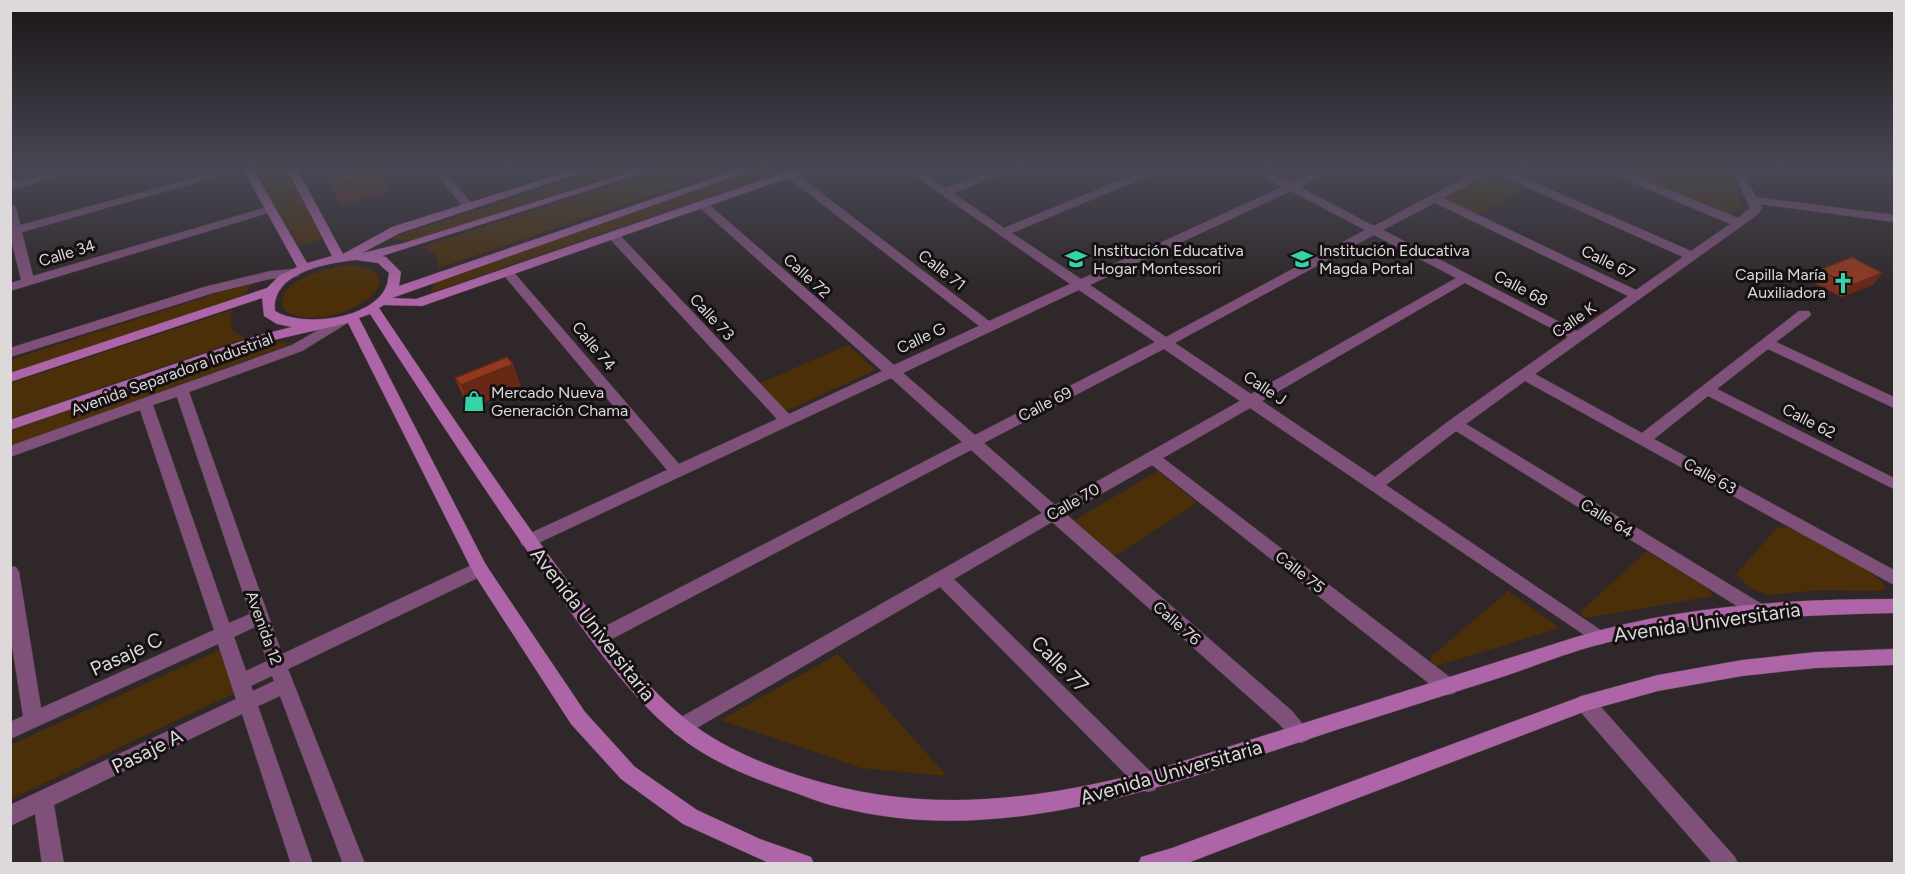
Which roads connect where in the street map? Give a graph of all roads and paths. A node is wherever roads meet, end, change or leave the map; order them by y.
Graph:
1 (271, 209) edge
2 (10, 210) edge
3 (90, 210) edge
4 (268, 210) edge
5 (315, 210) edge
6 (460, 210) edge
7 (522, 210) edge
8 (630, 210) edge
9 (685, 210) edge
10 (709, 210) edge
11 (836, 210) edge
12 (971, 210) edge
13 (1054, 210) edge
14 (1240, 210) edge
15 (1336, 210) edge
16 (1412, 210) edge
17 (1459, 210) edge
18 (1588, 210) edge
19 (1707, 210) edge
20 (1755, 210) edge
21 (1830, 210) edge
22 (1894, 218) edge
23 (1739, 223) junction
24 (1374, 230) junction
25 (13, 231) edge
26 (1004, 232) junction
27 (613, 235) junction
28 (1692, 256) junction
29 (343, 257) junction
30 (366, 257) junction
31 (299, 270) junction
32 (507, 272) junction
33 (1465, 278) junction
34 (28, 281) junction
35 (1080, 284) junction
36 (10, 287) edge
37 (273, 290) junction
38 (1637, 295) junction
39 (380, 301) junction
40 (1804, 314) dead end
41 (346, 319) junction
42 (318, 325) junction
43 (988, 327) junction
44 (1578, 337) junction
45 (1166, 342) junction
46 (1767, 343) junction
47 (10, 353) edge
48 (891, 372) junction
49 (1525, 375) junction
50 (10, 378) edge
51 (181, 389) junction
52 (1707, 390) junction
53 (1251, 400) junction
54 (145, 402) junction
55 (1894, 403) edge
56 (786, 420) junction
57 (1455, 424) junction
58 (10, 425) edge
59 (1643, 440) junction
60 (971, 443) junction
61 (10, 452) edge
62 (1152, 457) junction
63 (676, 471) junction
64 (1894, 484) edge
65 (1375, 485) junction
66 (1052, 514) junction
67 (528, 541) junction
68 (480, 569) junction
69 (10, 572) edge
70 (941, 577) junction
71 (1894, 578) edge
72 (1894, 606) edge
73 (1759, 611) junction
74 (260, 617) junction
75 (224, 634) junction
76 (600, 637) junction
77 (1599, 638) junction
78 (1894, 657) edge
79 (277, 665) junction
80 (241, 682) junction
81 (284, 685) junction
82 (1448, 687) junction
83 (248, 703) junction
84 (1585, 703) junction
85 (33, 721) junction
86 (681, 727) junction
87 (10, 732) edge
88 (1300, 734) junction
89 (1148, 783) junction
90 (43, 801) junction
91 (10, 816) edge
92 (53, 864) edge
93 (302, 864) edge
94 (354, 864) edge
95 (803, 864) edge
96 (1149, 864) edge
97 (1727, 864) edge

1 - 31 street
2 - 25 street
3 - 25 street
4 - 34 street, Calle 34
5 - 29 street
6 - 29 street
7 - 30 street
8 - 39 street
9 - 27 street
10 - 48 street, Calle 72
11 - 43 street, Calle 71
12 - 26 street, Calle J
13 - 26 street
14 - 35 street, Calle G
15 - 24 street, Calle 68
16 - 24 street, Calle 69
17 - 38 street, Calle 67
18 - 28 street
19 - 23 street
20 - 23 street, Calle K
21 - 22 street
23 - 28 street, Calle K
24 - 33 street, Calle 68
24 - 45 street, Calle 69
25 - 34 street
26 - 35 street, Calle J
27 - 32 street
27 - 56 street, Calle 73
28 - 38 street, Calle K
29 - 30 street
29 - 31 street
30 - 39 street
31 - 37 street
31 - 47 street
32 - 39 street
32 - 63 street, Calle 74
33 - 44 street, Calle 68
33 - 53 street, Calle 70
34 - 36 street, Calle 34
35 - 43 street, Calle G
35 - 45 street, Calle J
37 - 42 street
37 - 50 street
38 - 44 street, Calle K
39 - 41 street
39 - 67 street, Avenida Universitaria
40 - 46 street
41 - 42 street
41 - 51 street, Avenida Separadora Industrial
41 - 68 street
42 - 58 street, Avenida Separadora Industrial
43 - 48 street, Calle G
44 - 49 street, Calle K
45 - 53 street, Calle J
45 - 60 street, Calle 69
46 - 52 street
46 - 55 street
48 - 56 street, Calle G
48 - 60 street, Calle 72
49 - 57 street, Calle K
49 - 59 street, Calle 63
51 - 54 street, Avenida Separadora Industrial
51 - 74 street, Avenida 12
52 - 59 street
52 - 64 street, Calle 62
53 - 62 street, Calle 70
53 - 65 street, Calle J
54 - 61 street, Avenida Separadora Industrial
54 - 75 street
56 - 63 street, Calle G
57 - 65 street, Calle K
57 - 73 street, Calle 64
59 - 71 street, Calle 63
60 - 66 street, Calle 76
60 - 76 street, Calle 69
62 - 66 street, Calle 70
62 - 82 street, Calle 75
63 - 67 street, Calle G
65 - 77 street, Calle J
66 - 70 street, Calle 70
66 - 88 street, Calle 76
67 - 76 street, Avenida Universitaria
68 - 79 street
68 - 95 street
69 - 85 street
70 - 86 street, Calle 70
70 - 89 street, Calle 77
72 - 73 street, Avenida Universitaria
73 - 77 street, Avenida Universitaria
74 - 75 street, Pasaje C
74 - 79 street, Avenida 12
75 - 80 street
75 - 85 street, Pasaje C
76 - 86 street, Avenida Universitaria
77 - 82 street, Avenida Universitaria
78 - 84 street
79 - 80 street
79 - 81 street, Avenida 12
80 - 83 street
81 - 83 street, Pasaje A
81 - 94 street, Avenida 12
82 - 88 street, Avenida Universitaria
83 - 90 street, Pasaje A
83 - 93 street
84 - 96 street
84 - 97 street
85 - 87 street, Pasaje C
86 - 89 street, Avenida Universitaria
88 - 89 street, Avenida Universitaria
90 - 91 street, Pasaje A
90 - 92 street

